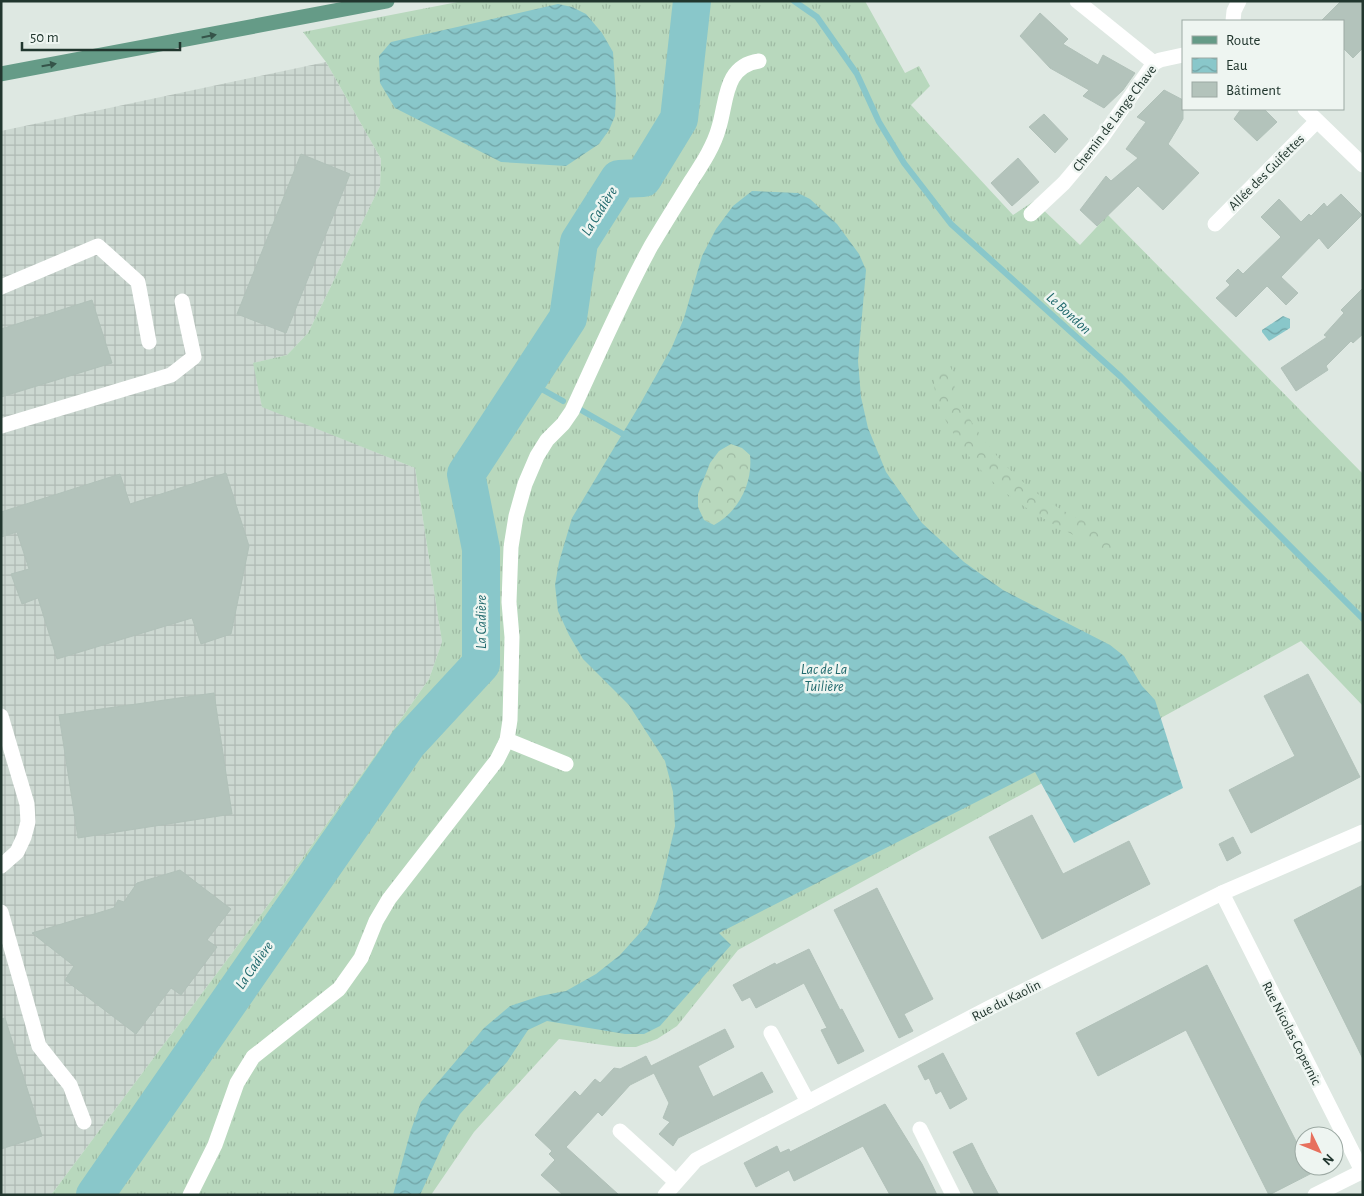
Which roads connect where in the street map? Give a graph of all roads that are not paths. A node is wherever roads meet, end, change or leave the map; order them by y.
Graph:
1 (387, 1) edge
2 (1077, 1) edge
3 (1239, 1) edge
4 (1233, 20) edge
5 (1182, 55) edge
6 (759, 61) dead end
7 (1154, 63) junction
8 (1, 74) edge
9 (1306, 110) edge
10 (1317, 120) junction
11 (1363, 165) edge
12 (1031, 214) dead end
13 (1215, 224) dead end
14 (1, 287) edge
15 (182, 301) dead end
16 (150, 342) dead end
17 (1, 426) edge
18 (1, 716) edge
19 (507, 740) junction
20 (566, 764) dead end
21 (1363, 832) edge
22 (1, 866) edge
23 (1222, 893) junction
24 (1, 912) edge
25 (771, 1033) dead end
26 (808, 1102) junction
27 (84, 1122) dead end
28 (920, 1129) dead end
29 (620, 1131) dead end
30 (1362, 1172) edge
31 (676, 1182) junction
32 (947, 1193) edge
33 (190, 1195) edge
34 (665, 1195) edge
35 (1315, 1195) edge

8 -> 1 main road
2 - 7 street
3 - 4 street
5 - 7 street, Chemin de Lange Chave
6 - 19 street
7 - 12 street, Chemin de Lange Chave
9 - 10 street
10 - 11 street
10 - 13 street, Allée des Guifettes
14 - 16 street
15 - 17 street
18 - 22 street
19 - 20 street
19 - 33 street
21 - 23 street, Rue du Kaolin
23 - 26 street, Rue du Kaolin
23 - 30 street, Rue Nicolas Copernic
24 - 27 street
25 - 26 street
26 - 31 street, Rue du Kaolin
28 - 32 street
29 - 31 street
30 - 35 street
31 - 34 street, Rue du Kaolin

